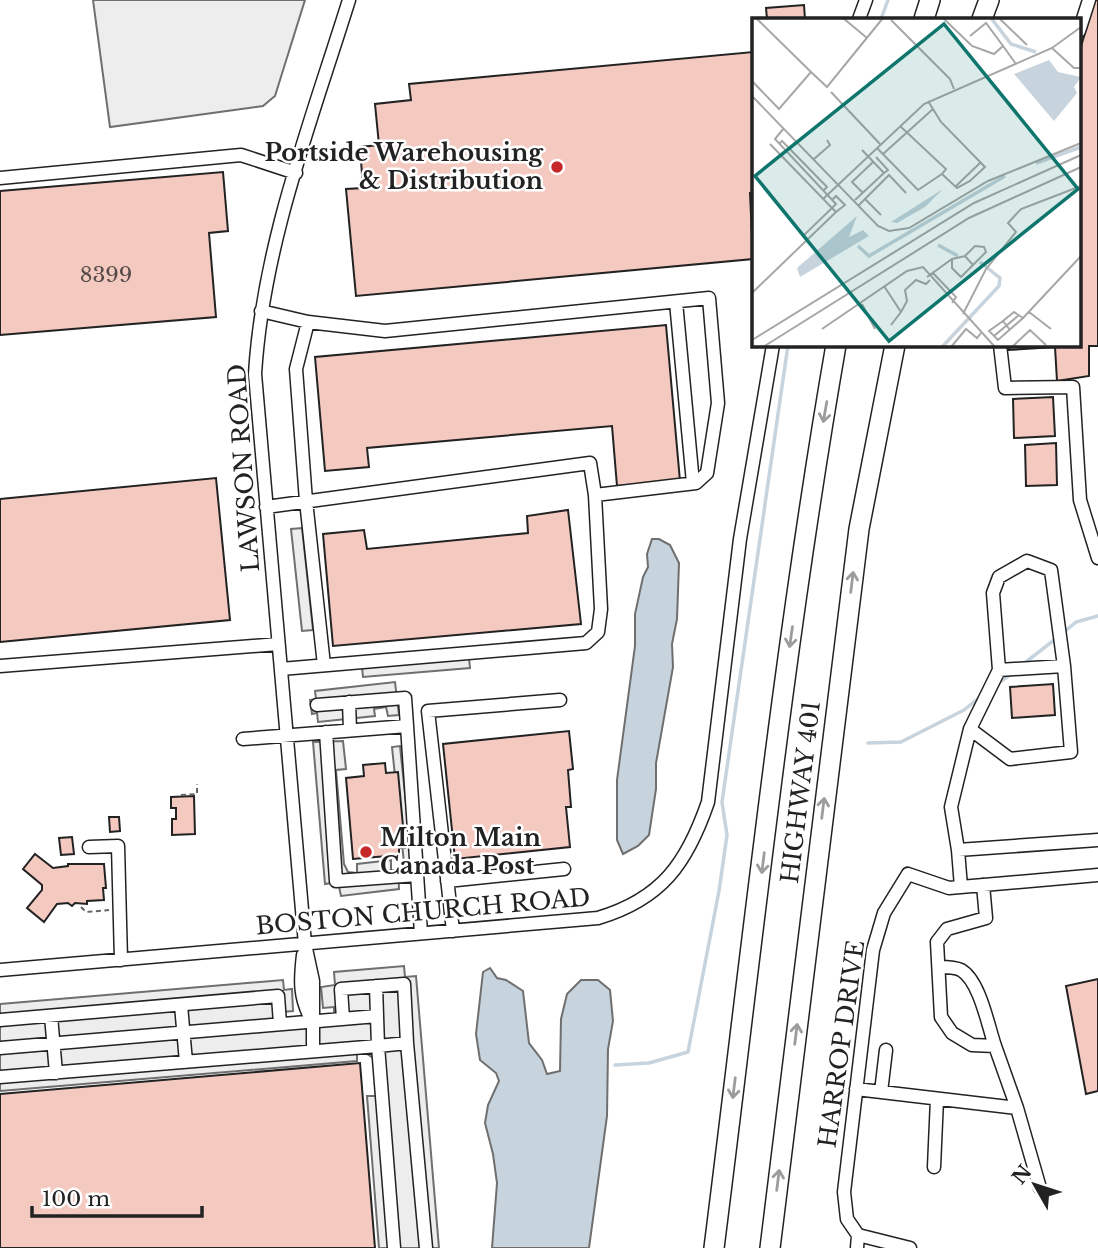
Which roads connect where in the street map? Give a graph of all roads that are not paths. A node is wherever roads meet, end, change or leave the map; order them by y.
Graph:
1 (349, 0) edge
2 (866, 0) edge
3 (930, 0) edge
4 (989, 0) edge
5 (1089, 0) edge
6 (859, 18) edge
7 (924, 18) edge
8 (982, 18) edge
9 (1080, 28) edge
10 (296, 173) junction
11 (0, 178) edge
12 (676, 302) junction
13 (261, 311) junction
14 (308, 322) junction
15 (773, 346) edge
16 (836, 346) edge
17 (895, 346) edge
18 (1000, 346) edge
19 (693, 483) junction
20 (595, 495) junction
21 (306, 502) junction
22 (267, 507) junction
23 (1098, 558) edge
24 (278, 644) junction
25 (324, 665) junction
26 (0, 666) edge
27 (1064, 666) junction
28 (281, 669) junction
29 (999, 670) junction
30 (560, 700) dead end
31 (349, 702) junction
32 (317, 705) dead end
33 (407, 726) junction
34 (970, 729) junction
35 (351, 730) junction
36 (326, 732) junction
37 (286, 735) junction
38 (243, 739) dead end
39 (1098, 840) edge
40 (89, 846) dead end
41 (958, 850) junction
42 (564, 869) dead end
43 (417, 875) junction
44 (1098, 875) edge
45 (447, 881) junction
46 (983, 885) junction
47 (961, 887) junction
48 (453, 931) junction
49 (421, 933) junction
50 (305, 944) junction
51 (121, 960) junction
52 (939, 967) junction
53 (0, 970) edge
54 (376, 986) junction
55 (181, 1004) junction
56 (51, 1016) junction
57 (377, 1016) junction
58 (343, 1019) junction
59 (0, 1020) edge
60 (312, 1021) junction
61 (281, 1024) junction
62 (183, 1033) junction
63 (407, 1043) junction
64 (53, 1044) junction
65 (378, 1046) junction
66 (995, 1046) junction
67 (0, 1048) edge
68 (886, 1050) dead end
69 (313, 1051) junction
70 (186, 1062) junction
71 (56, 1073) junction
72 (0, 1077) edge
73 (856, 1089) junction
74 (881, 1092) junction
75 (937, 1099) junction
76 (1017, 1108) junction
77 (934, 1167) dead end
78 (1040, 1188) dead end
79 (858, 1242) edge
80 (394, 1248) edge
81 (426, 1248) edge
82 (714, 1248) edge
83 (770, 1248) edge
84 (911, 1248) edge

1 - 10 street, LAWSON ROAD
2 - 6 street
3 - 7 highway
4 - 8 highway
5 - 9 street
10 - 11 street
10 - 13 street, LAWSON ROAD
12 - 14 street
12 - 19 street
12 - 19 street
13 - 14 street
13 - 22 street, LAWSON ROAD
14 - 21 street
15 - 48 street, BOSTON CHURCH ROAD
16 -> 82 highway, HIGHWAY 401
83 -> 17 highway, HIGHWAY 401
18 - 23 street
19 - 20 street
20 - 21 street
20 - 25 street
21 - 22 street
21 - 25 street
22 - 24 street, LAWSON ROAD
24 - 26 street
24 - 28 street, LAWSON ROAD
25 - 28 street
27 - 29 street
27 - 29 street
27 - 34 street
28 - 37 street, LAWSON ROAD
29 - 34 street
30 - 45 street
31 - 32 street
31 - 33 street
31 - 35 street
33 - 35 street
33 - 43 street
34 - 41 street
35 - 36 street
36 - 37 street
36 - 43 street
37 - 38 street
37 - 50 street, LAWSON ROAD
39 - 41 street
40 - 51 street
41 - 47 street
42 - 45 street
43 - 49 street
44 - 46 street, HARROP DRIVE
45 - 48 street
46 - 47 street, HARROP DRIVE
46 - 52 street
47 - 73 street, HARROP DRIVE
48 - 49 street, BOSTON CHURCH ROAD
49 - 50 street, BOSTON CHURCH ROAD
50 - 51 street, BOSTON CHURCH ROAD
50 - 60 street, LAWSON ROAD
51 - 53 street, BOSTON CHURCH ROAD
52 - 66 street
52 - 66 street
54 - 57 street
54 - 58 street
54 - 63 street
55 - 56 street
55 - 61 street
55 - 62 street
56 - 59 street
56 - 64 street
57 - 58 street
57 - 65 street
58 - 60 street
60 - 61 street
60 - 69 street, LAWSON ROAD
61 - 62 street
62 - 64 street
62 - 70 street
63 - 65 street
63 - 81 street
64 - 67 street
64 - 71 street
65 - 69 street
65 - 80 street
66 - 76 street
68 - 74 street
69 - 70 street
70 - 71 street
71 - 72 street
73 - 74 street
73 - 79 street, HARROP DRIVE
74 - 75 street
75 - 76 street
75 - 77 street
76 - 78 street
79 - 84 street

